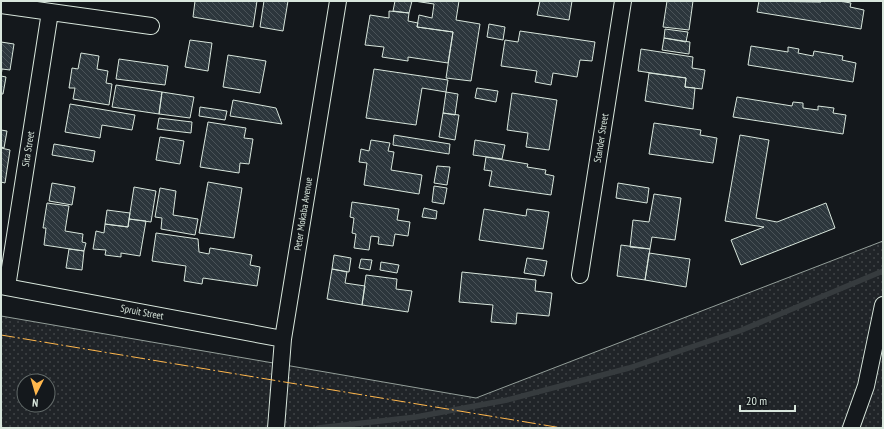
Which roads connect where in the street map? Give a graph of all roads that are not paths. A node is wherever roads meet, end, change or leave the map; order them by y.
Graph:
1 (338, 1) edge
2 (622, 1) edge
3 (1, 5) edge
4 (50, 12) junction
5 (151, 26) dead end
6 (580, 275) dead end
7 (4, 286) edge
8 (883, 305) edge
9 (283, 339) junction
10 (276, 428) edge
11 (851, 428) edge

1 - 9 street, Peter Mokaba Avenue
2 - 6 street, Stander Street
3 - 4 street
4 - 5 street
4 - 7 street, Sita Street
7 - 9 street, Spruit Street
8 - 11 street
9 - 10 street, Peter Mokaba Avenue

